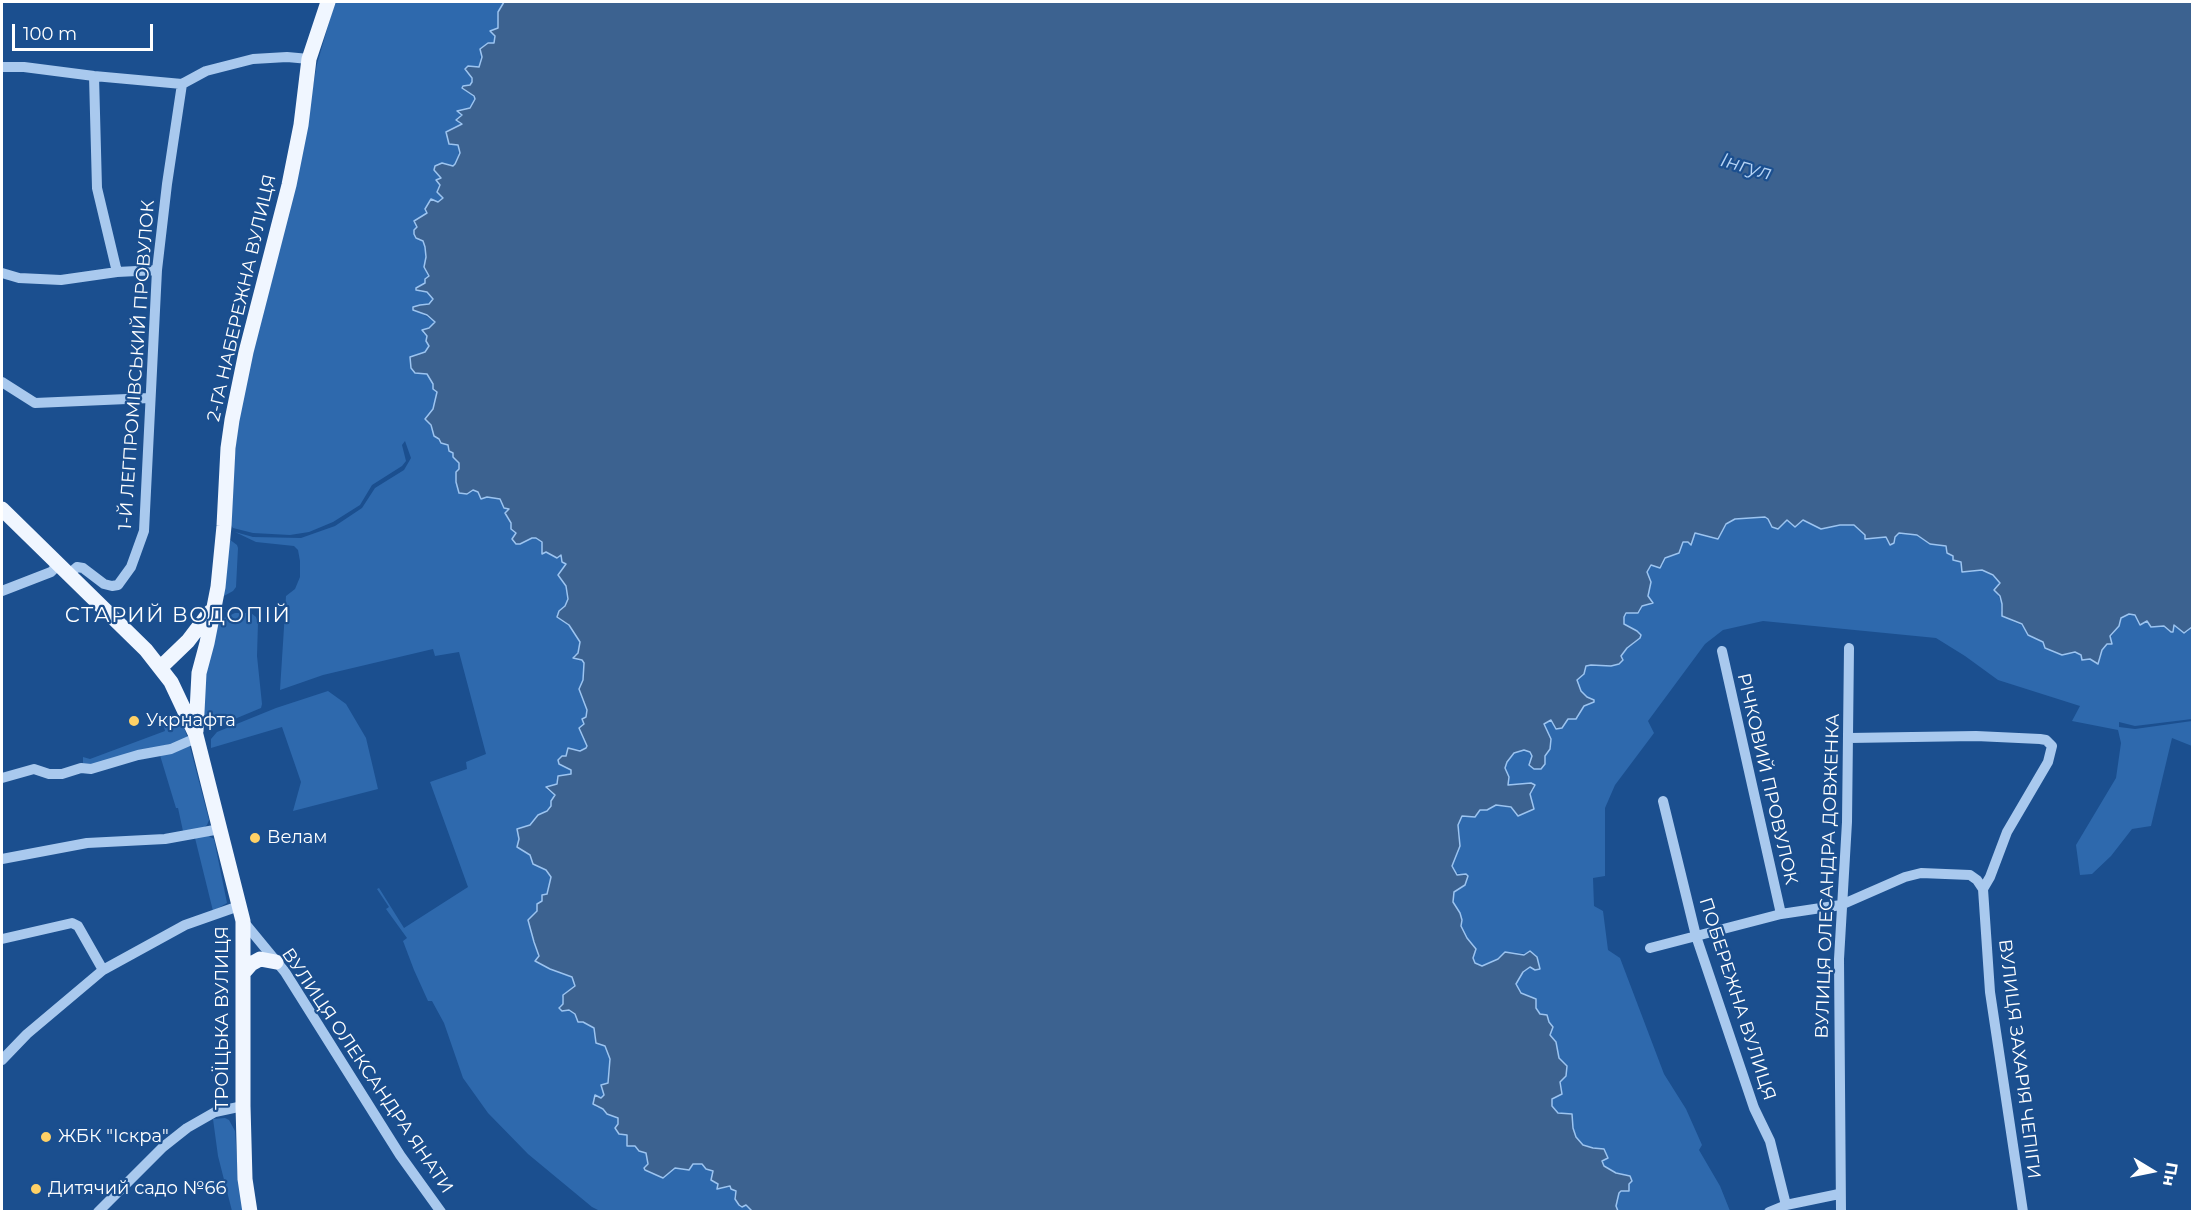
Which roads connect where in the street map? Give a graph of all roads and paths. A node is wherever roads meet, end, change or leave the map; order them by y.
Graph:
1 (328, 2) edge
2 (309, 59) junction
3 (2, 67) edge
4 (94, 76) junction
5 (182, 84) junction
6 (157, 270) junction
7 (117, 272) junction
8 (2, 273) edge
9 (2, 382) edge
10 (150, 398) junction
11 (2, 509) edge
12 (64, 569) junction
13 (2, 591) edge
14 (214, 607) junction
15 (1849, 648) dead end
16 (1722, 651) dead end
17 (161, 667) junction
18 (196, 736) junction
19 (1849, 738) junction
20 (2, 778) edge
21 (1663, 801) dead end
22 (220, 829) junction
23 (2, 859) edge
24 (1983, 889) junction
25 (1841, 905) junction
26 (241, 914) junction
27 (1781, 914) junction
28 (1696, 936) junction
29 (2, 939) edge
30 (1650, 948) dead end
31 (276, 962) junction
32 (103, 970) junction
33 (244, 972) junction
34 (2, 1060) edge
35 (243, 1106) junction
36 (1839, 1194) junction
37 (1786, 1205) junction
38 (98, 1212) edge
39 (250, 1212) edge
40 (441, 1212) edge
41 (1769, 1212) edge
42 (1841, 1212) edge
43 (2023, 1212) edge

1 - 2 main road, 2-ГА НАБЕРЕЖНА ВУЛИЦЯ
2 - 5 street
2 - 14 main road, 2-ГА НАБЕРЕЖНА ВУЛИЦЯ
3 - 4 street
4 - 5 street
4 - 7 street
5 - 6 street, 1-Й ЛЕГПРОМІВСЬКИЙ ПРОВУЛОК
6 - 7 street
6 - 10 street, 1-Й ЛЕГПРОМІВСЬКИЙ ПРОВУЛОК
7 - 8 street
9 - 10 street
10 - 12 street, 1-Й ЛЕГПРОМІВСЬКИЙ ПРОВУЛОК
11 - 12 main road, ТРОЇЦЬКА ВУЛИЦЯ
12 - 13 street
12 - 17 main road, ТРОЇЦЬКА ВУЛИЦЯ
14 - 17 main road
14 - 18 main road, 2-ГА НАБЕРЕЖНА ВУЛИЦЯ
15 - 19 street, ВУЛИЦЯ ОЛЕСАНДРА ДОВЖЕНКА
16 - 27 street, РІЧКОВИЙ ПРОВУЛОК
17 - 18 main road, ТРОЇЦЬКА ВУЛИЦЯ
18 - 20 street
18 - 22 main road, ТРОЇЦЬКА ВУЛИЦЯ
19 - 24 street, ВУЛИЦЯ ЗАХАРІЯ ЧЕПІГИ
19 - 25 street, ВУЛИЦЯ ОЛЕСАНДРА ДОВЖЕНКА
21 - 28 street, ПОБЕРЕЖНА ВУЛИЦЯ
22 - 23 street
22 - 26 main road, ТРОЇЦЬКА ВУЛИЦЯ
24 - 25 street
24 - 43 street, ВУЛИЦЯ ЗАХАРІЯ ЧЕПІГИ
25 - 27 street
25 - 36 street, ВУЛИЦЯ ОЛЕСАНДРА ДОВЖЕНКА
26 - 31 street, ВУЛИЦЯ ОЛЕКСАНДРА ЯНАТИ
26 - 32 street
26 - 33 main road, ТРОЇЦЬКА ВУЛИЦЯ
27 - 28 street
28 - 30 street
28 - 37 street, ПОБЕРЕЖНА ВУЛИЦЯ
29 - 32 street
31 - 33 main road
31 - 40 street, ВУЛИЦЯ ОЛЕКСАНДРА ЯНАТИ
32 - 34 street
33 - 35 main road, ТРОЇЦЬКА ВУЛИЦЯ
35 - 38 street
35 - 39 main road, ТРОЇЦЬКА ВУЛИЦЯ
36 - 37 street
36 - 42 street, ВУЛИЦЯ ОЛЕСАНДРА ДОВЖЕНКА
37 - 41 street

